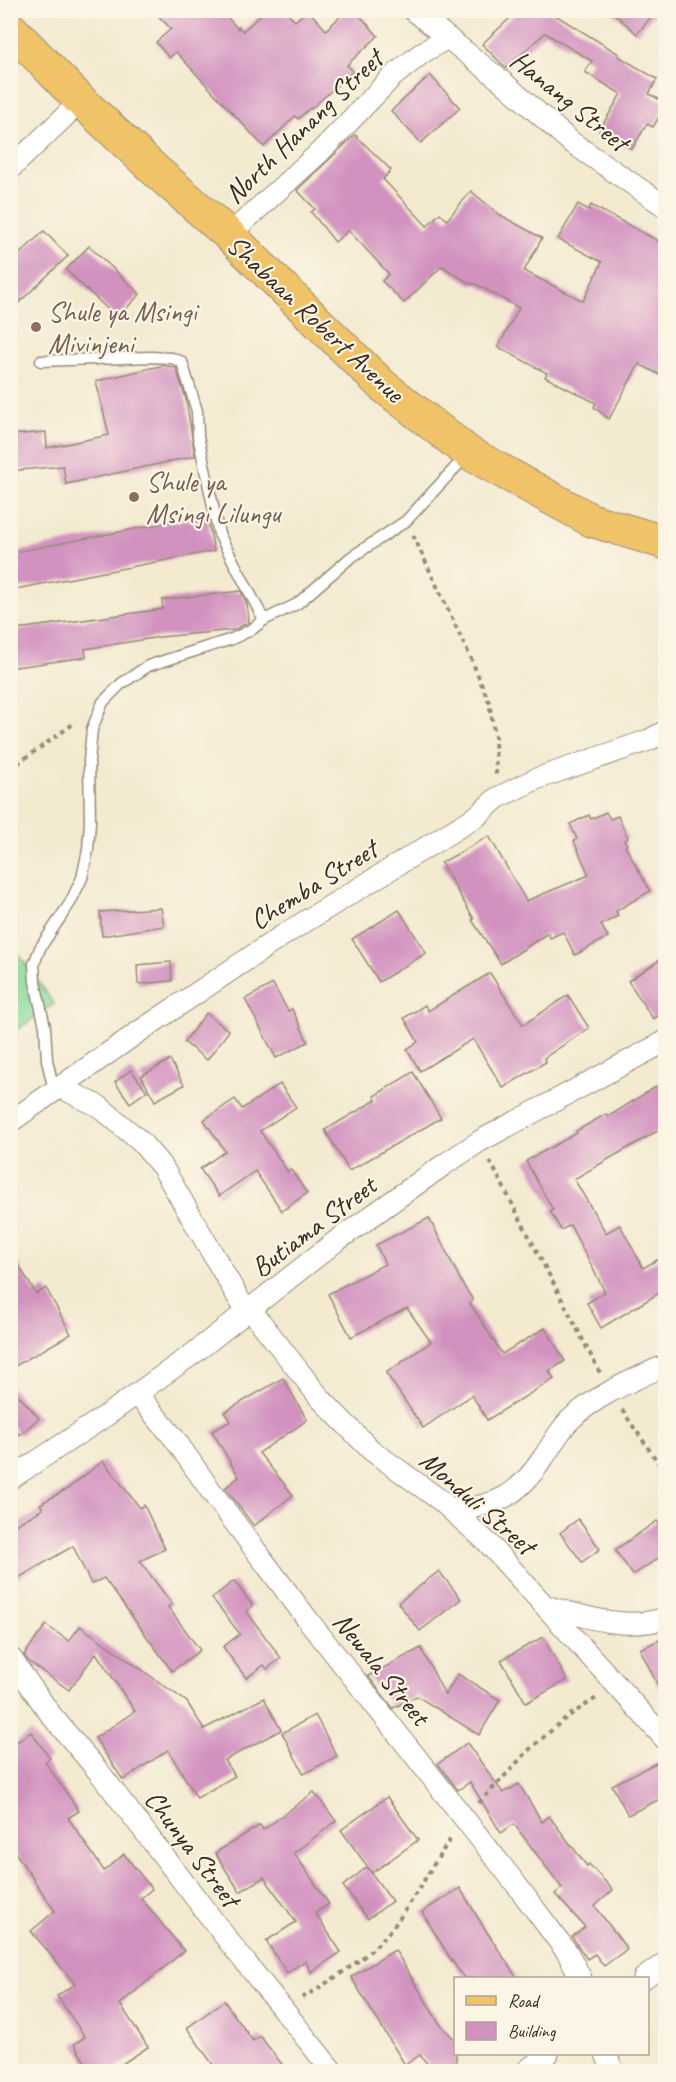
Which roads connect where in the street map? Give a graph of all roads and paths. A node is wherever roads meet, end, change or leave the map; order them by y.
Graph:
1 (413, 10) edge
2 (10, 28) edge
3 (447, 38) junction
4 (81, 101) junction
5 (10, 169) edge
6 (666, 207) edge
7 (229, 235) junction
8 (41, 361) dead end
9 (469, 453) junction
10 (406, 521) junction
11 (666, 543) edge
12 (264, 620) junction
13 (103, 702) junction
14 (666, 731) edge
15 (10, 769) edge
16 (497, 798) junction
17 (666, 1041) edge
18 (57, 1089) junction
19 (10, 1122) edge
20 (480, 1141) junction
21 (249, 1311) junction
22 (666, 1365) edge
23 (610, 1393) junction
24 (137, 1394) junction
25 (666, 1474) edge
26 (10, 1479) edge
27 (452, 1511) junction
28 (546, 1606) junction
29 (666, 1618) edge
30 (10, 1657) edge
31 (616, 1686) junction
32 (21, 1688) edge
33 (666, 1740) edge
34 (465, 1819) junction
35 (666, 1962) edge
36 (580, 1977) edge
37 (645, 1977) edge
38 (284, 2009) junction
39 (547, 2055) edge
40 (606, 2055) edge
41 (333, 2072) edge
42 (525, 2072) edge
43 (614, 2072) edge

1 - 3 street, Hanang Street
2 - 4 main road, Shabaan Robert Avenue
3 - 6 street, Hanang Street
3 - 7 street, North Hanang Street
4 - 5 street
4 - 7 main road, Shabaan Robert Avenue
7 - 9 main road, Shabaan Robert Avenue
8 - 12 lane
9 - 10 lane
9 - 11 main road, Shabaan Robert Avenue
10 - 12 lane
10 - 16 path
12 - 13 lane
13 - 15 path
13 - 18 lane
14 - 16 street, Chemba Street
16 - 18 street, Chemba Street
17 - 20 street, Butiama Street
18 - 19 street, Chemba Street
18 - 21 street, Monduli Street
20 - 21 street, Butiama Street
20 - 23 path
21 - 24 street, Butiama Street
21 - 27 street, Monduli Street
22 - 23 street
23 - 25 path
23 - 27 street
24 - 26 street, Butiama Street
24 - 34 street, Newala Street
27 - 28 street, Monduli Street
28 - 29 street
28 - 31 street, Monduli Street
30 - 32 street, Chunya Street
31 - 33 street, Monduli Street
31 - 34 path
32 - 38 street, Chunya Street
34 - 36 street, Newala Street
34 - 38 path
35 - 37 street
38 - 41 street, Chunya Street
39 - 42 street
40 - 43 street

